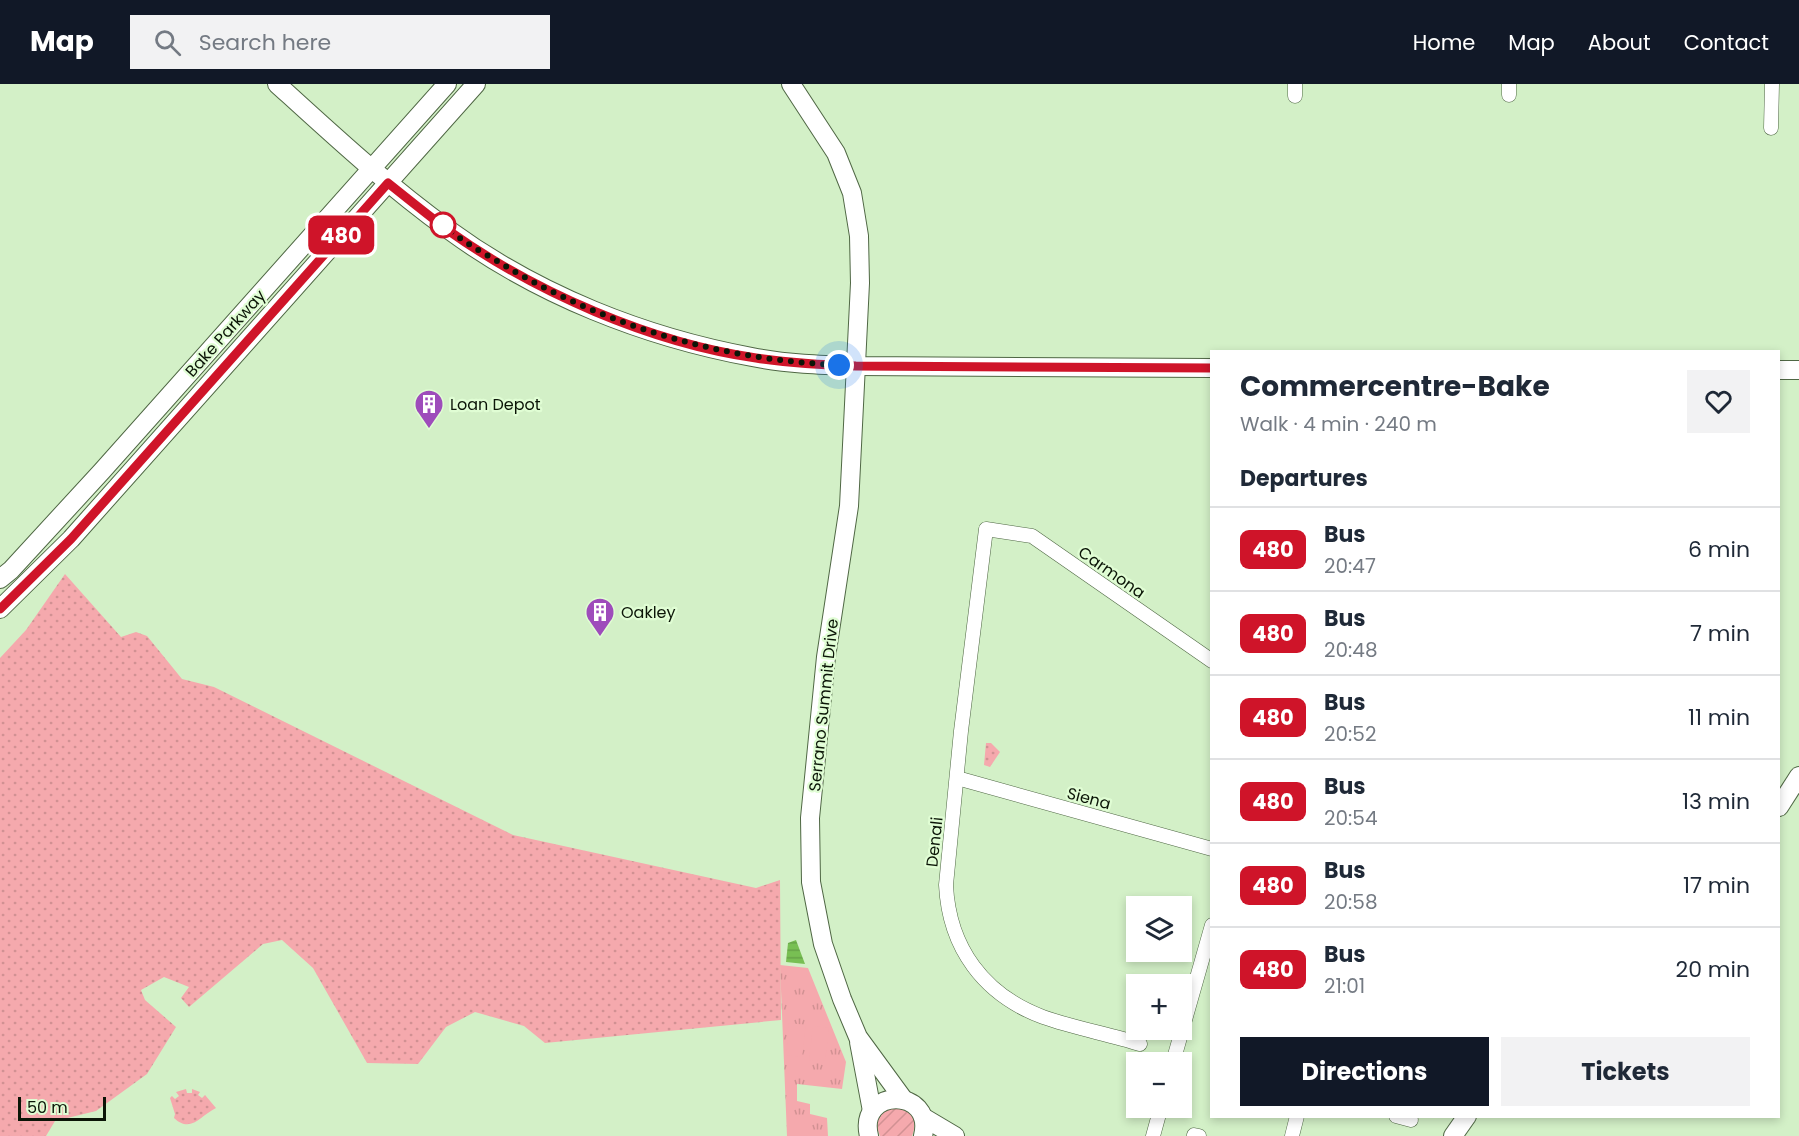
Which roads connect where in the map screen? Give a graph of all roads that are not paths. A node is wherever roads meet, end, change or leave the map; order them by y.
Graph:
1 (277, 84) edge
2 (447, 84) edge
3 (476, 84) edge
4 (791, 84) edge
5 (1772, 84) edge
6 (1770, 128) dead end
7 (371, 169) junction
8 (388, 183) junction
9 (856, 366) junction
10 (1210, 368) edge
11 (1780, 370) edge
12 (1799, 370) edge
13 (986, 529) joint
14 (0, 579) edge
15 (0, 609) edge
16 (1210, 660) edge
17 (1799, 776) edge
18 (957, 778) junction
19 (1780, 805) edge
20 (1210, 848) edge
21 (1210, 935) edge
22 (858, 1037) junction
23 (1140, 1044) dead end
24 (1176, 1052) edge
25 (904, 1100) junction
26 (872, 1111) junction
27 (923, 1117) junction
28 (1158, 1118) edge
29 (1296, 1118) edge
30 (1404, 1118) edge
31 (1466, 1118) edge
32 (1411, 1120) dead end
33 (869, 1136) edge
34 (923, 1136) edge
35 (955, 1136) edge
36 (1153, 1136) edge
37 (1292, 1136) edge
38 (1453, 1136) edge

1 - 7 street
2 - 7 street, Bake Parkway
3 - 8 street, Bake Parkway
4 - 9 street, Serrano Summit Drive
5 - 6 street
7 - 8 street
7 - 14 street, Bake Parkway
8 - 9 street
8 - 15 street, Bake Parkway
9 - 10 street
9 - 22 street, Serrano Summit Drive
11 - 12 street
13 - 16 street, Carmona
13 - 18 street, Denali
17 - 19 street
18 - 20 street, Siena
18 - 23 street, Denali
21 - 24 street
22 - 25 street, Serrano Summit Drive
22 - 26 street, Serrano Summit Drive
25 - 26 street
25 - 27 street, Serrano Summit Drive
26 - 33 street, Serrano Summit Drive
27 - 34 street
27 - 35 street, Serrano Summit Drive
28 - 36 street
29 - 37 street
30 - 32 street
31 - 38 street

